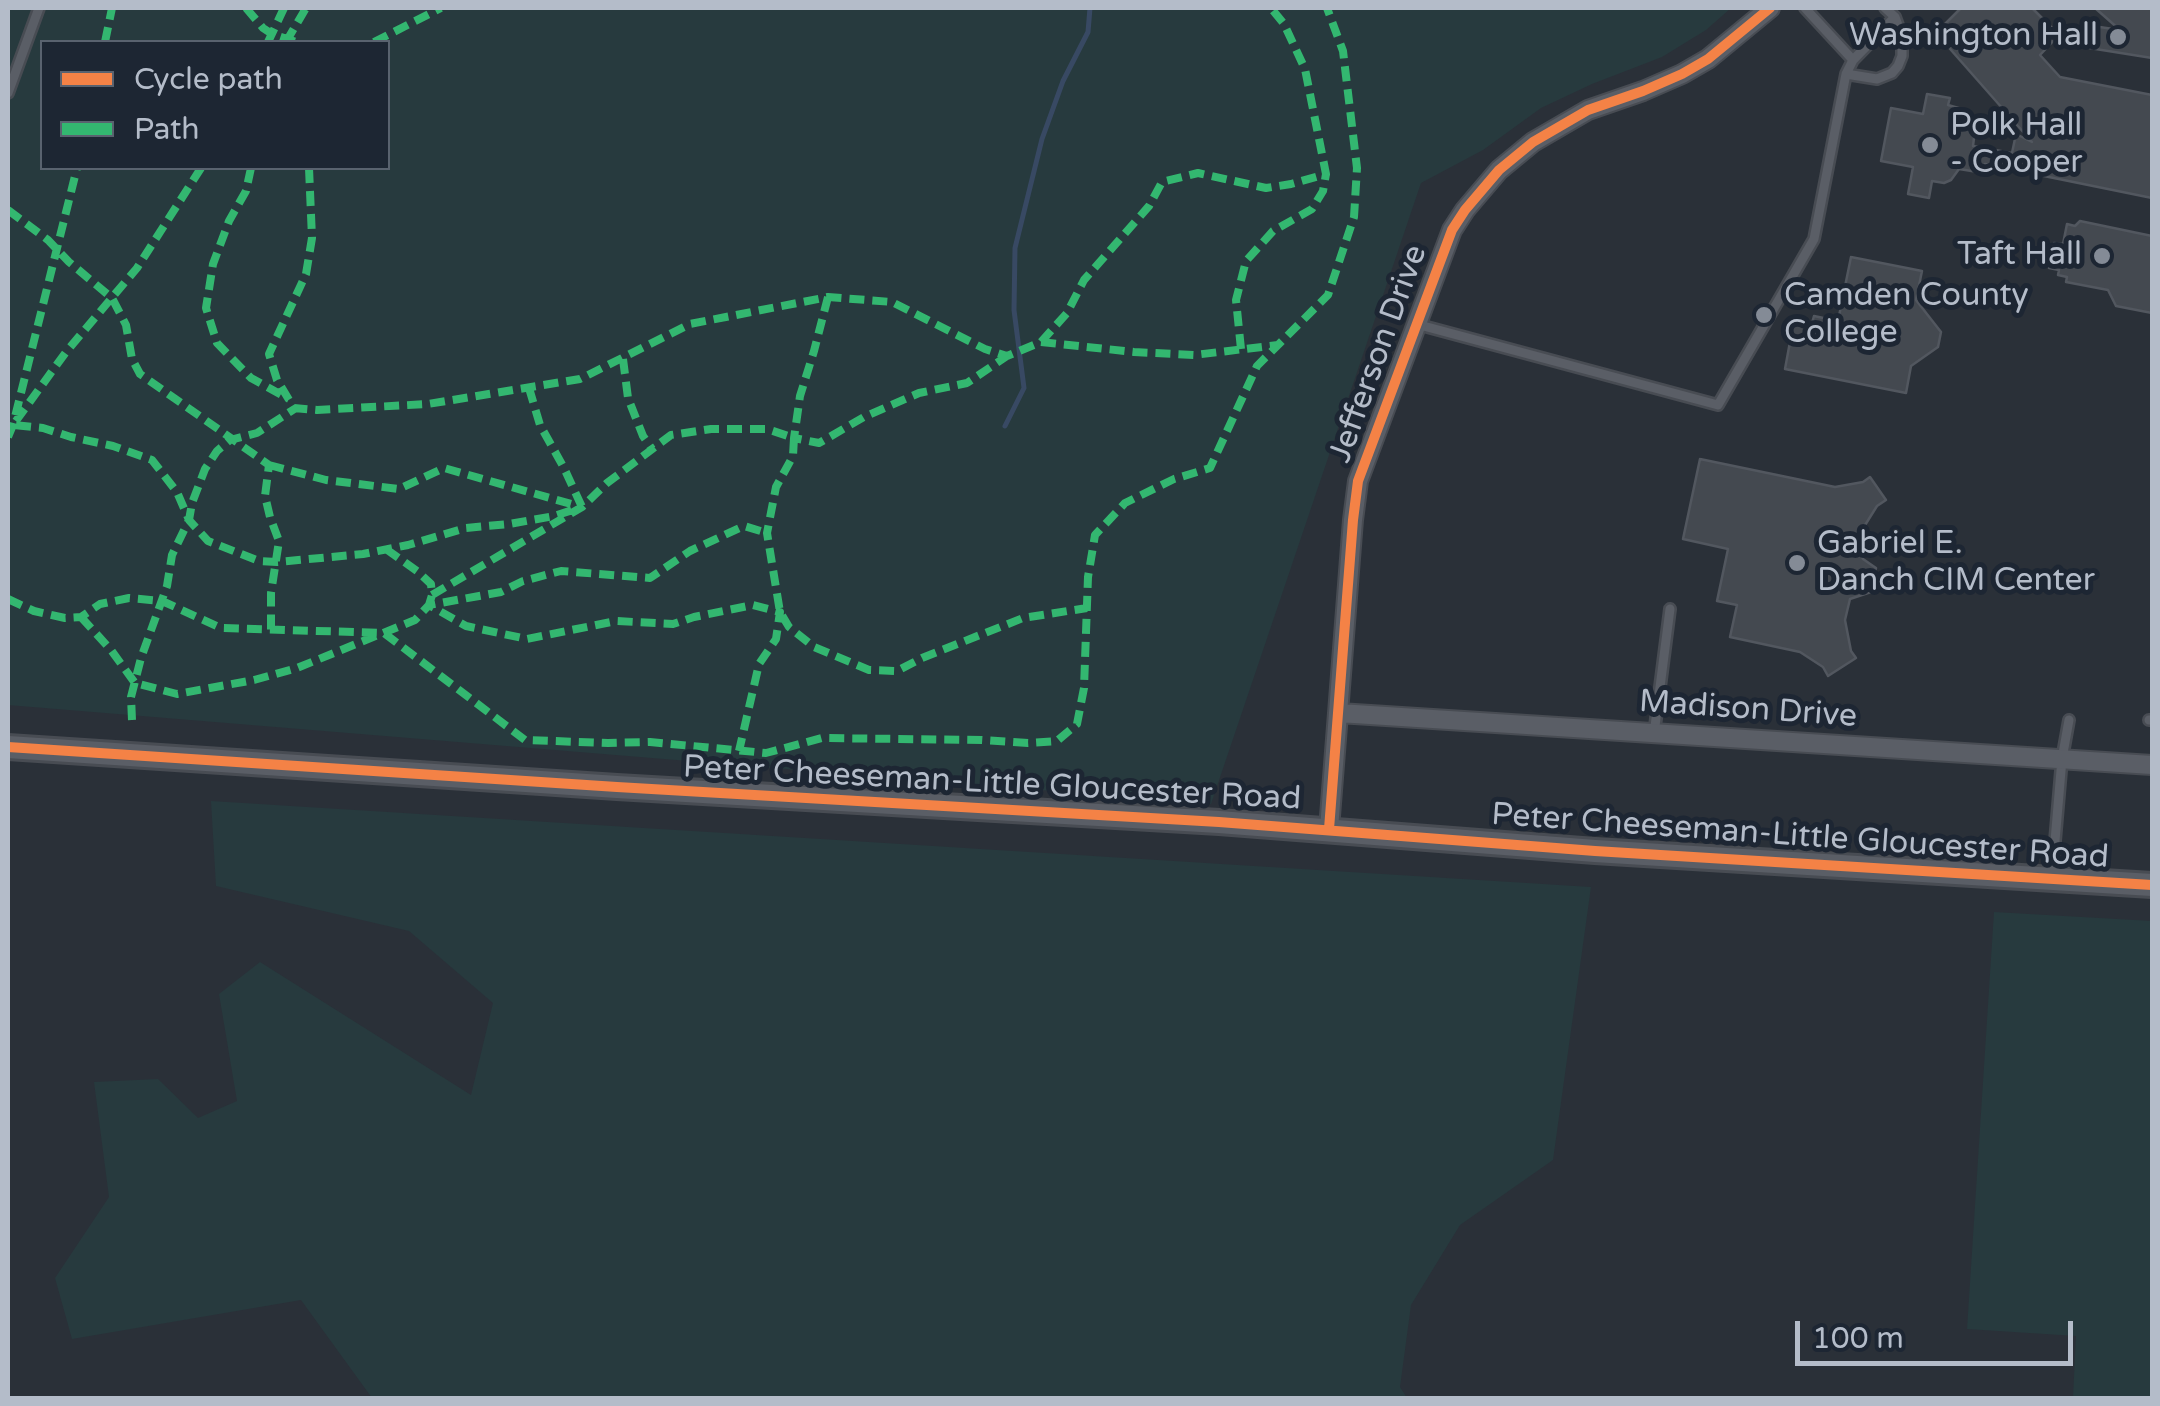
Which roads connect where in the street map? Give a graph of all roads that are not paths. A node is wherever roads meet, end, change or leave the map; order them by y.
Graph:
1 (39, 8) edge
2 (1770, 8) edge
3 (1804, 8) edge
4 (1885, 8) edge
5 (1895, 18) junction
6 (1853, 60) junction
7 (1846, 74) junction
8 (8, 93) edge
9 (1416, 324) junction
10 (1670, 609) dead end
11 (1339, 714) junction
12 (2069, 720) dead end
13 (1654, 734) junction
14 (8, 747) edge
15 (2062, 760) junction
16 (2152, 765) edge
17 (1329, 829) junction
18 (2052, 879) junction
19 (2152, 885) edge

1 - 8 lane
2 - 9 street, Jefferson Drive
3 - 6 lane
4 - 5 lane
5 - 6 lane
5 - 7 lane
6 - 7 lane
7 - 9 lane
9 - 11 street, Jefferson Drive
10 - 13 lane
11 - 13 street, Madison Drive
11 - 17 street, Jefferson Drive
12 - 15 lane
13 - 15 street, Madison Drive
14 - 17 street, Peter Cheeseman-Little Gloucester Road
15 - 16 street, Madison Drive
15 - 18 lane
17 - 18 street, Peter Cheeseman-Little Gloucester Road
18 - 19 street, Peter Cheeseman-Little Gloucester Road

